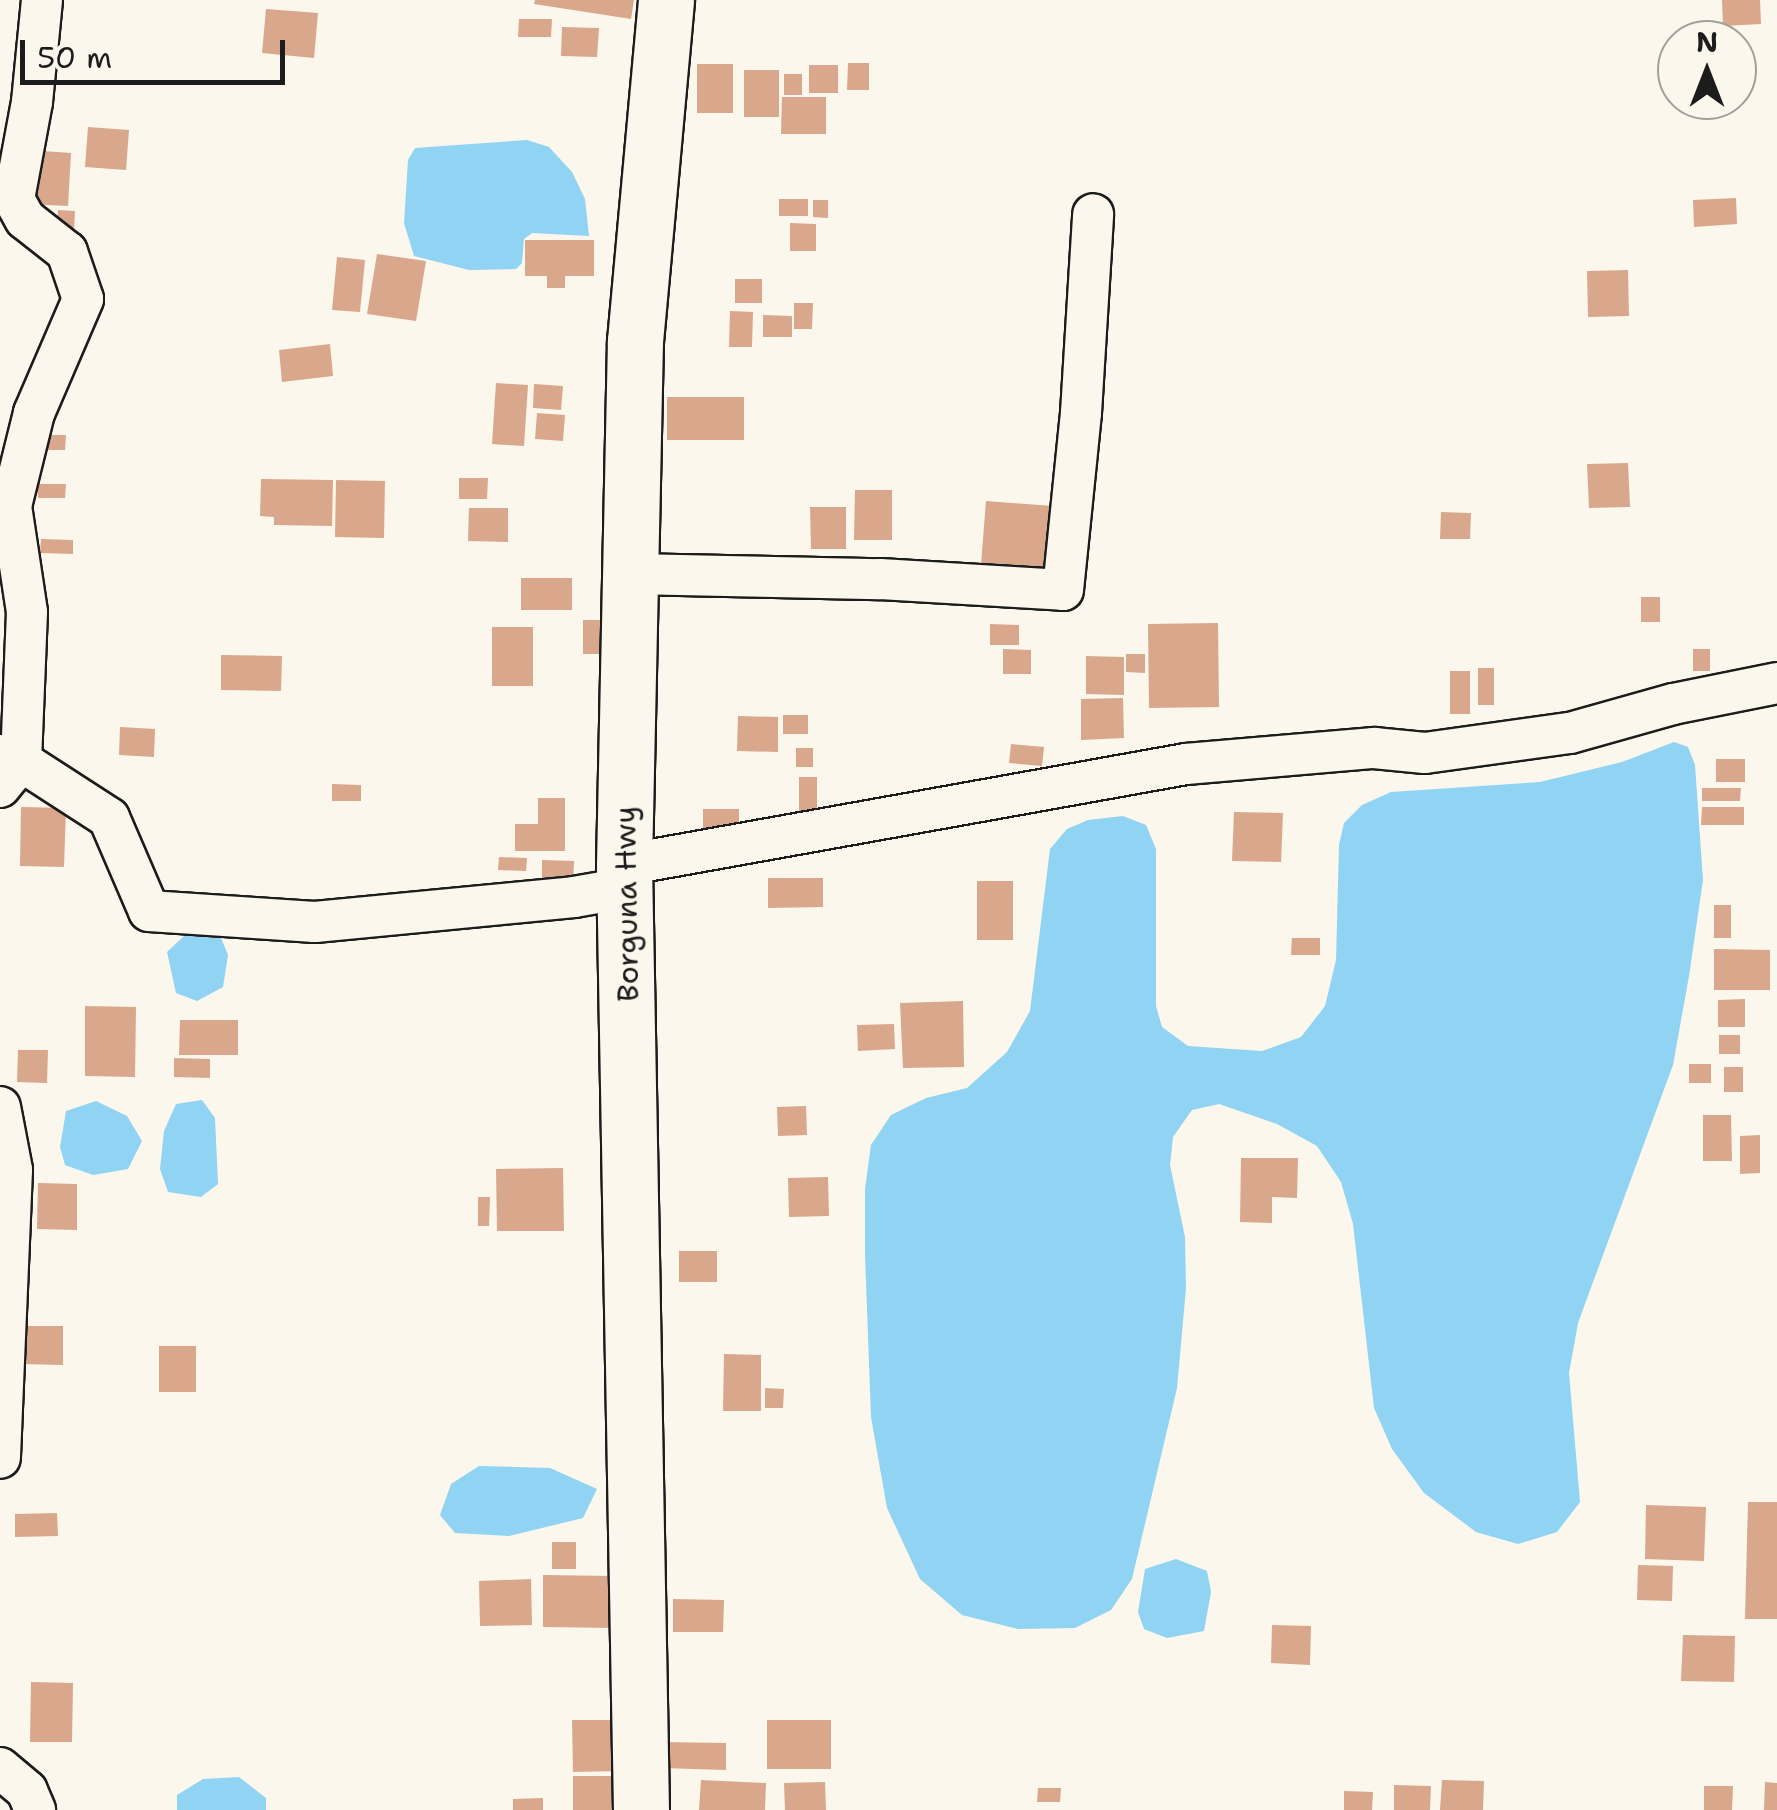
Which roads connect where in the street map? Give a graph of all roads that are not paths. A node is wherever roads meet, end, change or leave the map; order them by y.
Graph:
1 (42, 0) edge
2 (666, 0) edge
3 (1093, 214) dead end
4 (632, 574) junction
5 (1777, 684) edge
6 (7, 768) edge
7 (625, 876) junction
8 (0, 1107) edge
9 (0, 1458) edge
10 (0, 1768) edge
11 (35, 1810) edge
12 (641, 1810) edge

1 - 6 street
2 - 4 street, Borguna Hwy
3 - 4 street
4 - 7 street, Borguna Hwy
5 - 7 street
6 - 7 street
7 - 12 street, Borguna Hwy
8 - 9 street
10 - 11 street

